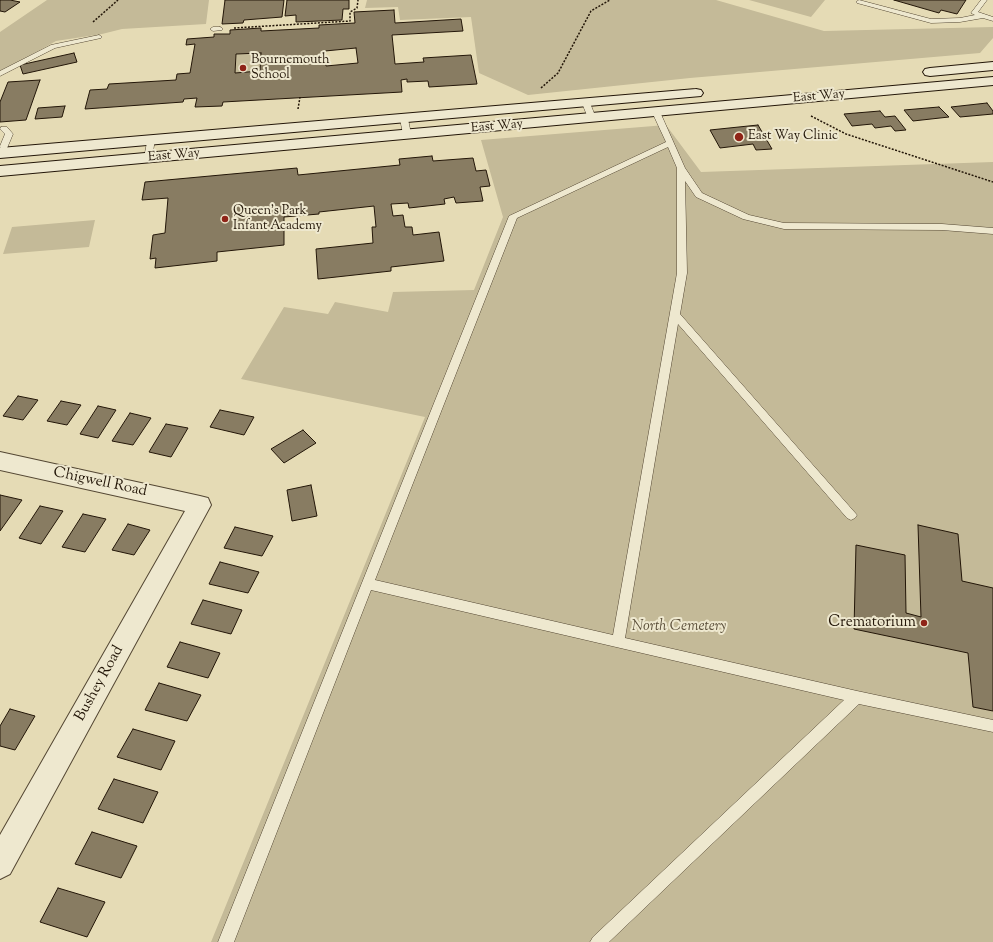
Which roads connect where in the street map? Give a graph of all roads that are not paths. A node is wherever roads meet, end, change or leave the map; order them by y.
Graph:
1 (984, 0) edge
2 (858, 2) dead end
3 (983, 16) junction
4 (993, 19) edge
5 (99, 37) dead end
6 (993, 66) edge
7 (913, 73) dead end
8 (0, 74) edge
9 (993, 81) edge
10 (714, 91) dead end
11 (586, 103) junction
12 (656, 112) junction
13 (592, 118) junction
14 (404, 119) junction
15 (4, 129) dead end
16 (407, 134) junction
17 (151, 139) junction
18 (670, 143) junction
19 (1, 153) edge
20 (148, 158) junction
21 (681, 168) junction
22 (0, 171) edge
23 (993, 230) edge
24 (675, 315) junction
25 (0, 461) edge
26 (200, 505) joint
27 (852, 515) dead end
28 (368, 584) junction
29 (618, 642) junction
30 (857, 697) junction
31 (993, 726) edge
32 (9, 829) edge
33 (0, 864) edge
34 (226, 942) edge
35 (598, 942) edge

1 - 3 lane
2 - 3 lane
3 - 4 lane
5 - 8 lane
6 - 7 street
9 - 12 street, East Way
10 - 11 street, East Way
11 - 13 lane
11 - 14 street, East Way
12 - 13 street, East Way
12 - 18 lane
13 - 16 street, East Way
14 - 16 lane
14 - 17 street, East Way
15 - 19 lane
16 - 20 street, East Way
17 - 19 street, East Way
17 - 20 lane
18 - 21 lane
18 - 28 lane
20 - 22 street, East Way
21 - 23 lane
21 - 24 lane
24 - 27 lane
24 - 29 lane
25 - 26 street, Chigwell Road
26 - 32 street, Bushey Road
28 - 29 lane
28 - 34 lane
29 - 30 lane
30 - 31 lane
30 - 35 lane
32 - 33 street, Bushey Road

